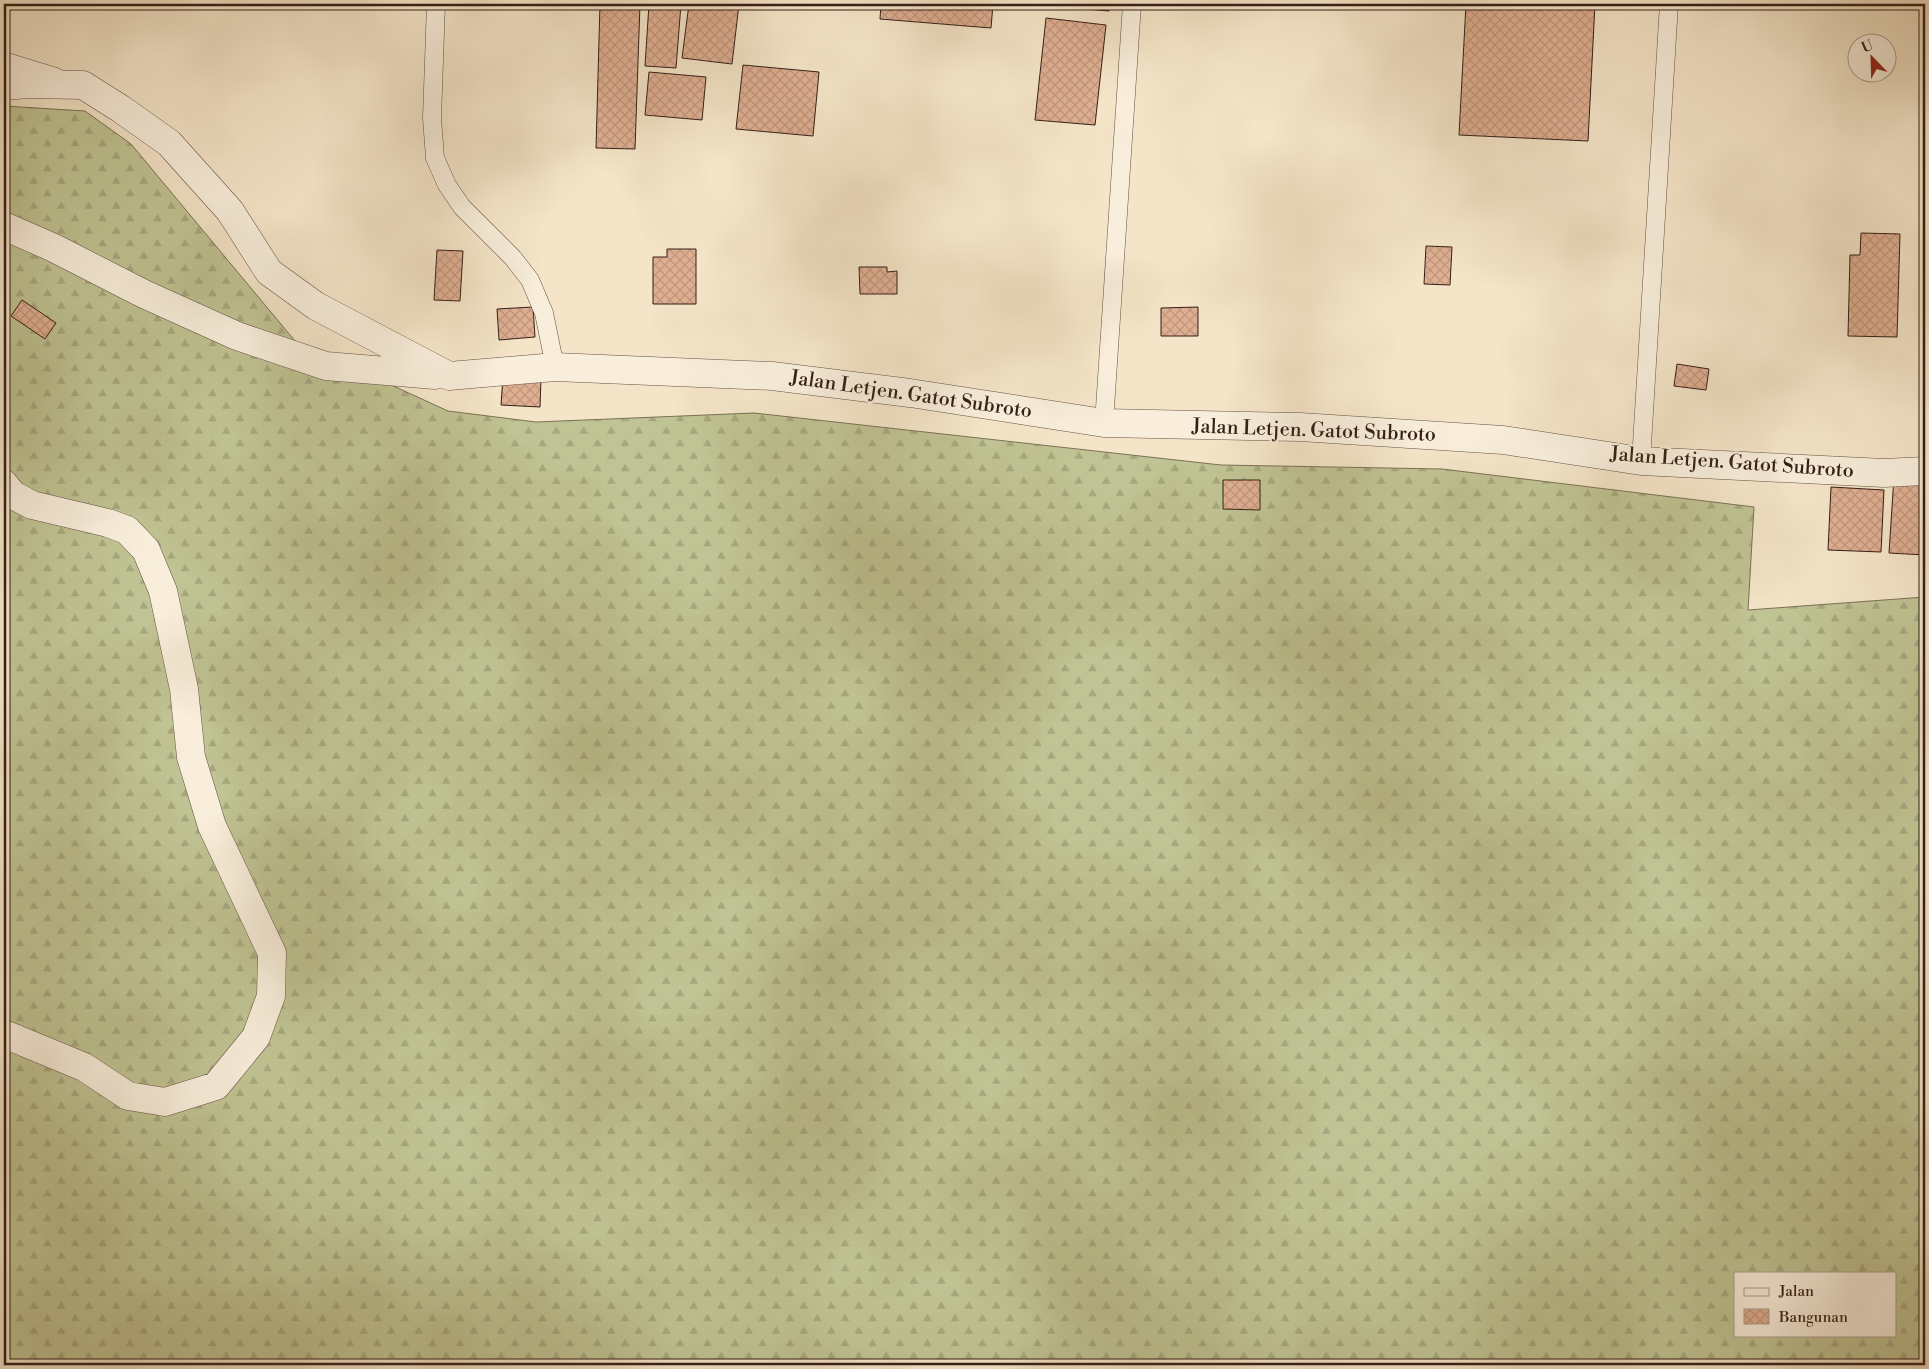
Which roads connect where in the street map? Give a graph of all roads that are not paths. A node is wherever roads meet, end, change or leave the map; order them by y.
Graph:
1 (436, 4) edge
2 (1132, 4) edge
3 (1669, 4) edge
4 (4, 61) edge
5 (83, 85) junction
6 (4, 86) edge
7 (4, 226) edge
8 (555, 367) junction
9 (449, 376) junction
10 (1104, 424) junction
11 (1641, 461) junction
12 (1925, 471) edge
13 (4, 484) edge
14 (4, 1034) edge

1 - 8 lane
2 - 10 lane
3 - 11 lane
4 - 5 lane
5 - 6 street
5 - 9 street
7 - 9 street, Jalan Letjen. Gatot Subroto
8 - 9 street, Jalan Letjen. Gatot Subroto
8 - 10 street, Jalan Letjen. Gatot Subroto
10 - 11 street, Jalan Letjen. Gatot Subroto
11 - 12 street, Jalan Letjen. Gatot Subroto
13 - 14 street

